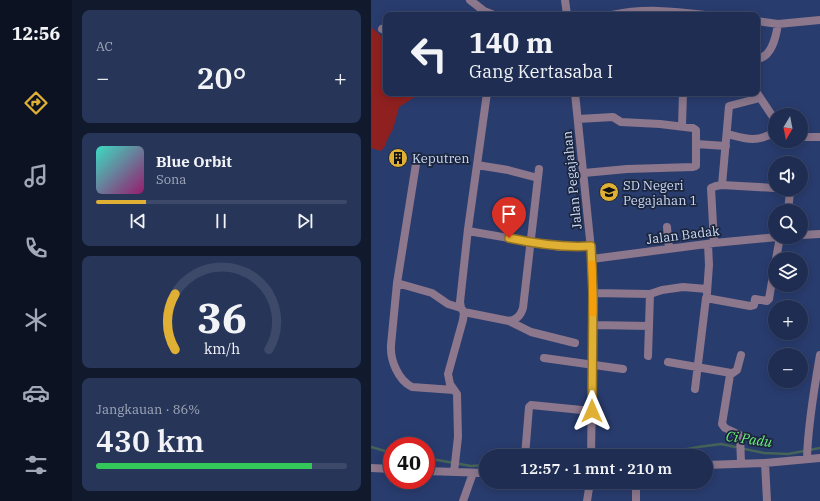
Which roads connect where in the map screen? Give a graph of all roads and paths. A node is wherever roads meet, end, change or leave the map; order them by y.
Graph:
1 (470, 0) edge
2 (565, 0) edge
3 (486, 12) edge
4 (567, 12) edge
5 (623, 12) edge
6 (683, 12) edge
7 (820, 20) edge
8 (760, 21) edge
9 (778, 24) junction
10 (760, 58) edge
11 (487, 96) edge
12 (575, 96) edge
13 (683, 96) edge
14 (758, 96) edge
15 (768, 110) edge
16 (578, 119) junction
17 (683, 126) junction
18 (727, 134) junction
19 (768, 136) edge
20 (808, 137) edge
21 (820, 137) edge
22 (696, 144) junction
23 (726, 146) junction
24 (416, 164) dead end
25 (477, 166) junction
26 (539, 169) dead end
27 (584, 173) junction
28 (538, 178) junction
29 (722, 185) junction
30 (768, 188) edge
31 (667, 227) dead end
32 (468, 231) junction
33 (820, 234) edge
34 (808, 235) edge
35 (768, 238) edge
36 (530, 242) junction
37 (711, 244) junction
38 (591, 246) junction
39 (669, 249) junction
40 (592, 259) junction
41 (397, 283) junction
42 (707, 289) junction
43 (770, 292) edge
44 (593, 293) junction
45 (650, 294) junction
46 (706, 298) junction
47 (462, 310) junction
48 (509, 321) junction
49 (593, 325) junction
50 (649, 326) junction
51 (575, 343) dead end
52 (741, 355) dead end
53 (648, 356) dead end
54 (820, 356) edge
55 (544, 358) dead end
56 (668, 362) dead end
57 (593, 365) junction
58 (697, 367) junction
59 (623, 369) dead end
60 (731, 373) junction
61 (695, 389) dead end
62 (454, 390) junction
63 (592, 411) junction
64 (526, 449) edge
65 (591, 449) edge
66 (807, 456) junction
67 (820, 458) edge
68 (741, 460) junction
69 (765, 462) junction
70 (713, 464) edge
71 (371, 468) edge
72 (383, 469) edge
73 (455, 470) junction
74 (435, 471) edge
75 (473, 473) junction
76 (479, 473) edge
77 (589, 489) edge
78 (636, 489) edge
79 (463, 501) edge
80 (587, 501) edge
81 (636, 501) edge
82 (767, 501) edge

1 - 3 street
2 - 4 street
5 - 6 street
7 - 9 street
8 - 9 street
9 - 10 street
11 - 25 street
12 - 16 street, Jalan Pegajahan
13 - 17 street
14 - 15 street
14 - 18 street
16 - 17 street
16 - 27 street, Jalan Pegajahan
17 - 22 street
18 - 19 street
18 - 23 street
20 - 21 street
22 - 23 street
22 - 27 street
23 - 29 street
24 - 41 street
25 - 28 street
25 - 32 street
26 - 28 street
27 - 38 street, Jalan Pegajahan
28 - 36 street
29 - 30 street
29 - 37 street
31 - 39 street
32 - 36 street
32 - 47 street
33 - 34 street
35 - 37 street, Jalan Badak
36 - 38 street
36 - 48 street
37 - 39 street, Jalan Badak
37 - 42 street
38 - 40 street, Jalan Pegajahan
39 - 40 street, Jalan Badak
40 - 44 street, Jalan Pegajahan
41 - 47 street
41 - 62 street
42 - 45 street
42 - 46 street
43 - 46 street
44 - 45 street
44 - 49 street, Jalan Pegajahan
45 - 50 street
46 - 58 street
47 - 48 street
47 - 62 street
48 - 51 street
49 - 50 street
49 - 57 street, Jalan Pegajahan
50 - 53 street
52 - 60 street
54 - 66 street
55 - 57 street
56 - 58 street
57 - 59 street
57 - 63 street, Jalan Pegajahan
58 - 60 street
58 - 61 street
60 - 68 street
62 - 73 street
63 - 64 street
63 - 65 street, Jalan Pegajahan
66 - 67 street
66 - 69 street
68 - 69 street
68 - 70 street
69 - 82 street
71 - 72 street
73 - 74 street
73 - 75 street
75 - 76 street
75 - 79 street
77 - 80 street
78 - 81 street

